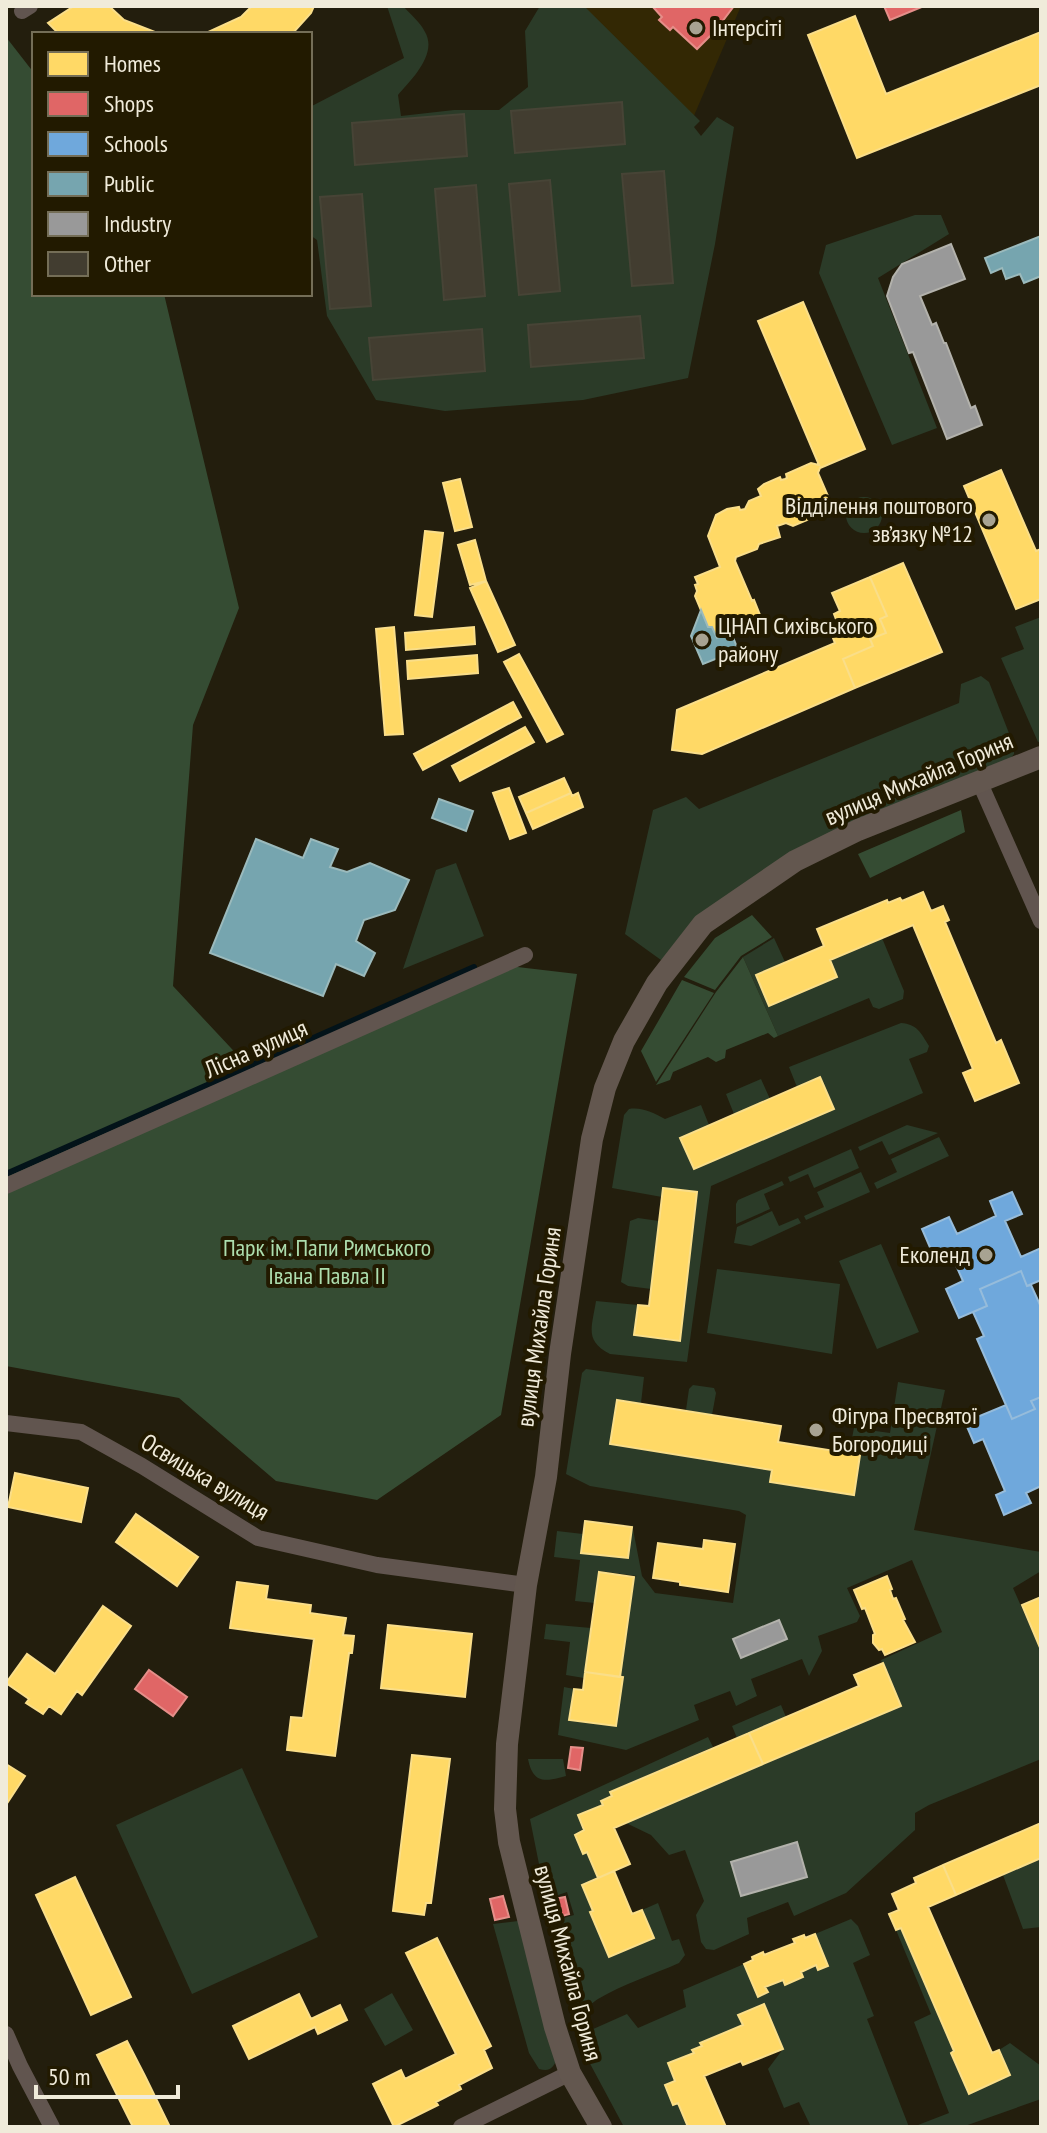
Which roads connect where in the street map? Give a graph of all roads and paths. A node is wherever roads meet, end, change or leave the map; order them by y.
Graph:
1 (1041, 757) edge
2 (979, 781) junction
3 (1041, 921) edge
4 (525, 955) dead end
5 (6, 1186) edge
6 (6, 1423) edge
7 (526, 1585) junction
8 (6, 2034) edge
9 (564, 2076) junction
10 (52, 2127) edge
11 (461, 2127) edge
12 (601, 2127) edge

1 - 2 street, вулиця Михайла Гориня
2 - 3 street
2 - 7 street, вулиця Михайла Гориня
4 - 5 street, Лісна вулиця
6 - 7 street, Освицька вулиця
7 - 9 street, вулиця Михайла Гориня
8 - 10 street
9 - 11 street
9 - 12 street, вулиця Михайла Гориня

